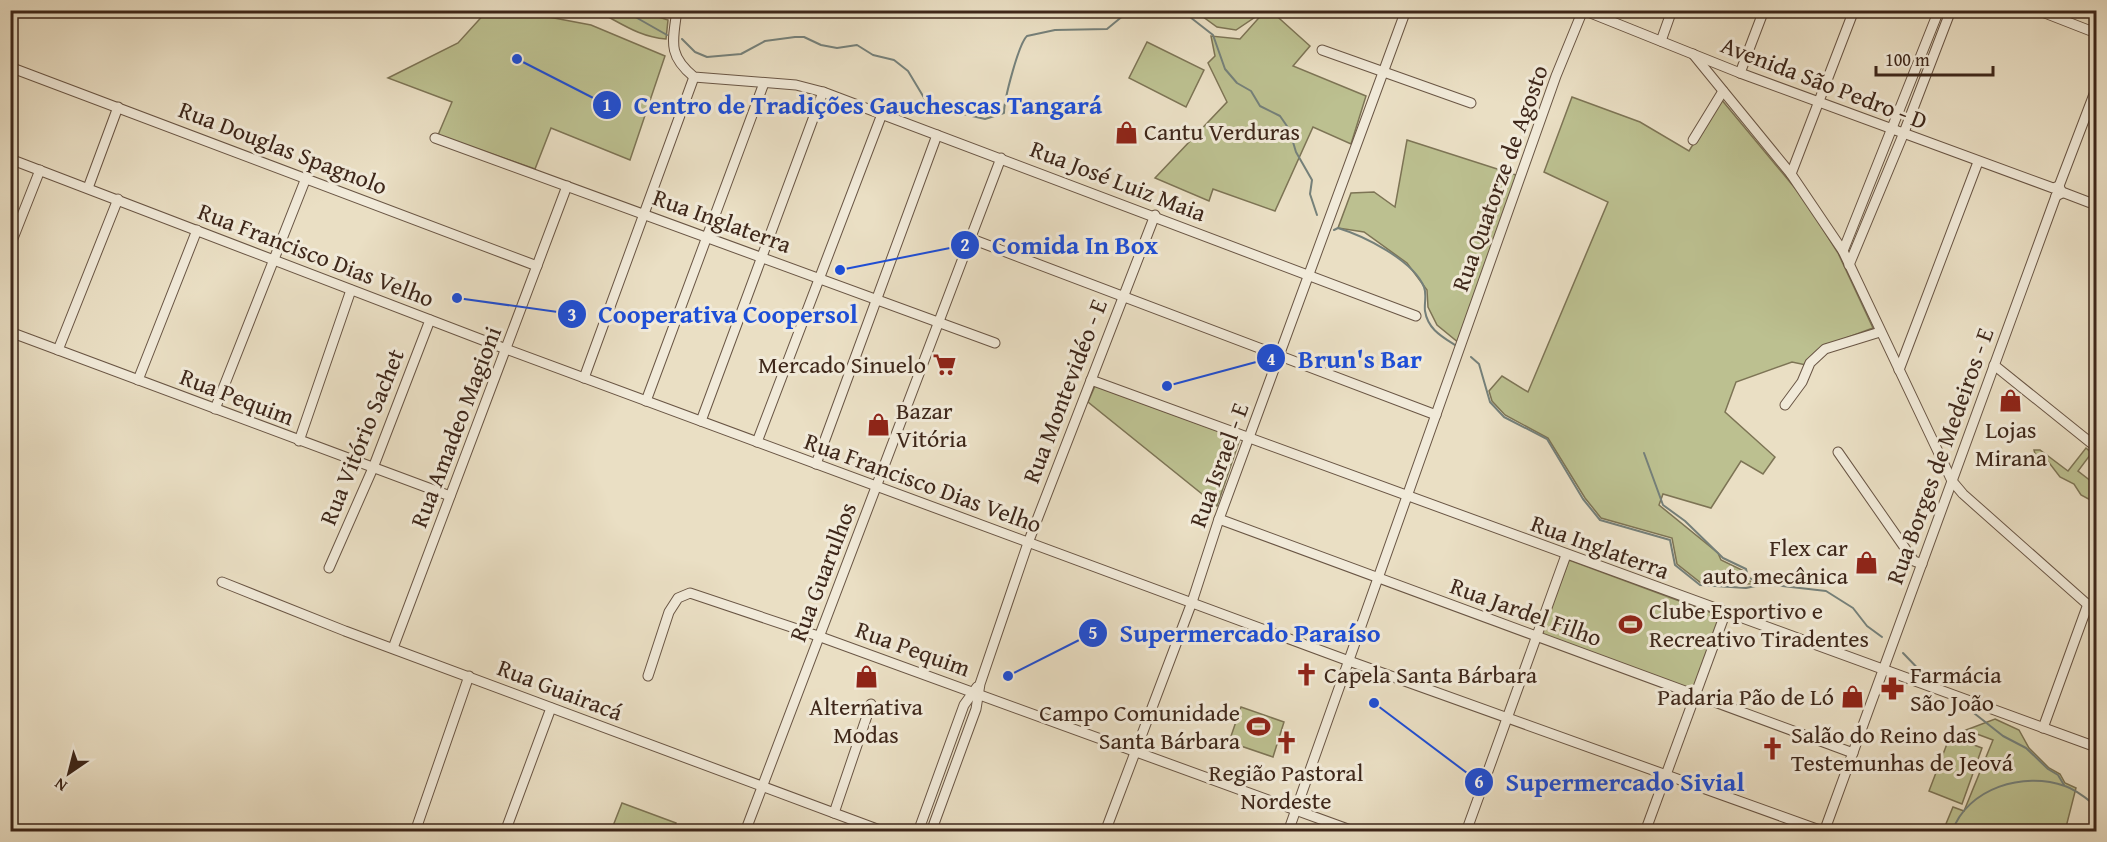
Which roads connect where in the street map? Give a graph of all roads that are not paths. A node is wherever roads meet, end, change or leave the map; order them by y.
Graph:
1 (677, 10) edge
2 (1406, 10) edge
3 (1672, 10) edge
4 (1764, 10) edge
5 (1854, 10) edge
6 (1939, 10) edge
7 (1951, 10) edge
8 (1583, 11) edge
9 (2037, 11) edge
10 (2097, 33) edge
11 (1661, 41) junction
12 (1322, 50) dead end
13 (1923, 52) junction
14 (1694, 54) junction
15 (1933, 57) junction
16 (15, 69) dead end
17 (1382, 72) junction
18 (1740, 73) junction
19 (694, 77) junction
20 (764, 83) junction
21 (2097, 89) edge
22 (1723, 91) junction
23 (823, 92) junction
24 (1819, 102) junction
25 (1471, 103) dead end
26 (118, 107) junction
27 (882, 114) junction
28 (1893, 130) junction
29 (937, 135) junction
30 (1903, 135) junction
31 (435, 138) dead end
32 (1693, 140) dead end
33 (1001, 158) junction
34 (10, 159) edge
35 (1978, 162) junction
36 (40, 170) junction
37 (1791, 174) junction
38 (306, 178) junction
39 (567, 186) junction
40 (88, 188) junction
41 (2058, 191) junction
42 (118, 199) junction
43 (2097, 205) edge
44 (646, 213) junction
45 (1155, 215) junction
46 (197, 230) junction
47 (707, 236) junction
48 (969, 238) junction
49 (10, 246) edge
50 (1843, 251) junction
51 (762, 256) junction
52 (273, 260) junction
53 (1849, 265) junction
54 (537, 266) junction
55 (1309, 274) junction
56 (819, 278) junction
57 (351, 290) junction
58 (1122, 298) junction
59 (877, 299) junction
60 (1416, 316) dead end
61 (430, 320) junction
62 (938, 320) junction
63 (10, 332) edge
64 (1880, 332) junction
65 (995, 343) dead end
66 (57, 350) junction
67 (506, 350) junction
68 (1279, 356) junction
69 (1994, 365) junction
70 (1899, 370) junction
71 (584, 378) junction
72 (138, 380) junction
73 (1091, 380) junction
74 (646, 401) junction
75 (1785, 405) dead end
76 (215, 409) junction
77 (1436, 415) junction
78 (701, 422) junction
79 (1249, 437) junction
80 (299, 441) junction
81 (757, 442) junction
82 (2097, 447) edge
83 (1838, 452) dead end
84 (816, 464) junction
85 (373, 468) junction
86 (1952, 481) junction
87 (877, 486) junction
88 (450, 496) junction
89 (1407, 496) junction
90 (1219, 519) junction
91 (1029, 543) junction
92 (1566, 555) junction
93 (1922, 564) junction
94 (329, 568) dead end
95 (1378, 579) junction
96 (222, 582) dead end
97 (1192, 602) junction
98 (2088, 604) junction
99 (2097, 612) edge
100 (1725, 614) junction
101 (818, 636) junction
102 (1537, 637) junction
103 (393, 648) junction
104 (1349, 661) junction
105 (1883, 671) junction
106 (469, 676) junction
107 (648, 676) dead end
108 (978, 690) junction
109 (1695, 695) junction
110 (871, 704) dead end
111 (551, 708) junction
112 (1507, 718) junction
113 (2043, 728) junction
114 (2097, 747) edge
115 (1133, 751) junction
116 (1853, 753) junction
117 (1665, 776) junction
118 (762, 786) junction
119 (1296, 810) junction
120 (834, 813) junction
121 (419, 830) edge
122 (505, 831) edge
123 (745, 831) edge
124 (885, 831) edge
125 (918, 831) edge
126 (931, 831) edge
127 (1105, 831) edge
128 (1288, 831) edge
129 (1356, 831) edge
130 (1466, 831) edge
131 (1645, 831) edge
132 (1825, 831) edge

1 - 19 street
2 - 17 street, Rua Israel - E
3 - 11 street
4 - 18 street
5 - 24 street
6 - 13 street
7 - 15 street
8 - 11 street, Avenida São Pedro - D
8 - 77 street, Rua Quatorze de Agosto
9 - 10 street
11 - 14 street, Avenida São Pedro - D
12 - 17 street
13 - 15 street
13 - 28 street
14 - 18 street, Avenida São Pedro - D
14 - 22 street
15 - 30 street
16 - 26 street, Rua Douglas Spagnolo
17 - 25 street
17 - 55 street, Rua Israel - E
18 - 24 street, Avenida São Pedro - D
19 - 20 street, Rua José Luiz Maia
19 - 44 street
20 - 23 street, Rua José Luiz Maia
20 - 47 street
21 - 41 street, Rua Borges de Medeiros - E
22 - 32 street
22 - 37 street
23 - 27 street, Rua José Luiz Maia
23 - 51 street
24 - 28 street, Avenida São Pedro - D
24 - 37 street
26 - 38 street, Rua Douglas Spagnolo
26 - 40 street
27 - 29 street, Rua José Luiz Maia
27 - 56 street
28 - 30 street, Avenida São Pedro - D
28 - 50 street
29 - 33 street, Rua José Luiz Maia
29 - 59 street
30 - 35 street, Avenida São Pedro - D
30 - 53 street
31 - 39 street, Rua Inglaterra
33 - 45 street, Rua José Luiz Maia
33 - 48 street, Rua Guarulhos
34 - 36 street, Rua Francisco Dias Velho
35 - 41 street, Avenida São Pedro - D
35 - 70 street
36 - 40 street, Rua Francisco Dias Velho
36 - 49 street
37 - 50 street
38 - 52 street
38 - 54 street, Rua Douglas Spagnolo
39 - 44 street, Rua Inglaterra
39 - 54 street, Rua Amadeo Magioni
40 - 42 street, Rua Francisco Dias Velho
41 - 43 street, Avenida São Pedro - D
41 - 69 street, Rua Borges de Medeiros - E
42 - 46 street, Rua Francisco Dias Velho
42 - 66 street
44 - 47 street, Rua Inglaterra
44 - 71 street
45 - 55 street, Rua José Luiz Maia
45 - 58 street, Rua Montevidéo - E
46 - 52 street, Rua Francisco Dias Velho
46 - 72 street
47 - 51 street, Rua Inglaterra
47 - 74 street
48 - 58 street
48 - 62 street, Rua Guarulhos
50 - 53 street
51 - 56 street, Rua Inglaterra
51 - 78 street
52 - 57 street, Rua Francisco Dias Velho
52 - 76 street
53 - 64 street
54 - 67 street, Rua Amadeo Magioni
55 - 60 street, Rua José Luiz Maia
55 - 68 street, Rua Israel - E
56 - 59 street, Rua Inglaterra
56 - 81 street
57 - 61 street, Rua Francisco Dias Velho
57 - 80 street
58 - 68 street
58 - 73 street, Rua Montevidéo - E
59 - 62 street, Rua Inglaterra
59 - 84 street
61 - 67 street, Rua Francisco Dias Velho
61 - 85 street, Rua Vitório Sachet
62 - 65 street, Rua Inglaterra
62 - 87 street, Rua Guarulhos
63 - 66 street, Rua Pequim
64 - 70 street
64 - 75 street
66 - 72 street, Rua Pequim
67 - 71 street, Rua Francisco Dias Velho
67 - 88 street, Rua Amadeo Magioni
68 - 77 street
68 - 79 street, Rua Israel - E
69 - 82 street
69 - 86 street, Rua Borges de Medeiros - E
70 - 86 street
71 - 74 street, Rua Francisco Dias Velho
72 - 76 street, Rua Pequim
73 - 79 street, Rua Inglaterra
73 - 91 street, Rua Montevidéo - E
74 - 78 street, Rua Francisco Dias Velho
76 - 80 street, Rua Pequim
77 - 89 street, Rua Quatorze de Agosto
78 - 81 street, Rua Francisco Dias Velho
79 - 89 street, Rua Inglaterra
79 - 90 street, Rua Israel - E
80 - 85 street, Rua Pequim
81 - 84 street, Rua Francisco Dias Velho
83 - 93 street
84 - 87 street, Rua Francisco Dias Velho
85 - 88 street, Rua Pequim
85 - 94 street, Rua Vitório Sachet
86 - 93 street, Rua Borges de Medeiros - E
86 - 98 street
87 - 91 street, Rua Francisco Dias Velho
87 - 101 street, Rua Guarulhos
88 - 103 street, Rua Amadeo Magioni
89 - 92 street, Rua Inglaterra
89 - 95 street, Rua Quatorze de Agosto
90 - 95 street, Rua Jardel Filho
90 - 97 street, Rua Israel - E
91 - 97 street, Rua Francisco Dias Velho
91 - 108 street, Rua Montevidéo - E
92 - 100 street, Rua Inglaterra
92 - 102 street
93 - 105 street, Rua Borges de Medeiros - E
95 - 102 street, Rua Jardel Filho
95 - 104 street, Rua Quatorze de Agosto
96 - 103 street, Rua Guairacá
97 - 104 street, Rua Francisco Dias Velho
97 - 115 street, Rua Israel - E
98 - 99 street
98 - 113 street
100 - 105 street, Rua Inglaterra
100 - 109 street
101 - 107 street, Rua Pequim
101 - 108 street, Rua Pequim
101 - 118 street, Rua Guarulhos
102 - 109 street, Rua Jardel Filho
102 - 112 street
103 - 106 street, Rua Guairacá
104 - 112 street, Rua Francisco Dias Velho
104 - 119 street, Rua Quatorze de Agosto
105 - 113 street, Rua Inglaterra
105 - 116 street, Rua Borges de Medeiros - E
106 - 111 street, Rua Guairacá
106 - 121 street
108 - 115 street, Rua Pequim
108 - 125 street, Rua Montevidéo - E
108 - 126 street, Rua Montevidéo - E
109 - 116 street, Rua Jardel Filho
109 - 117 street
110 - 120 street
111 - 118 street, Rua Guairacá
111 - 122 street
112 - 117 street, Rua Francisco Dias Velho
112 - 130 street
113 - 114 street, Rua Inglaterra
115 - 119 street, Rua Pequim
115 - 127 street, Rua Israel - E
116 - 132 street, Rua Borges de Medeiros - E
117 - 131 street
117 - 132 street, Rua Francisco Dias Velho
118 - 120 street, Rua Guairacá
118 - 123 street, Rua Guarulhos
119 - 128 street, Rua Quatorze de Agosto
119 - 129 street, Rua Pequim
120 - 124 street, Rua Guairacá

